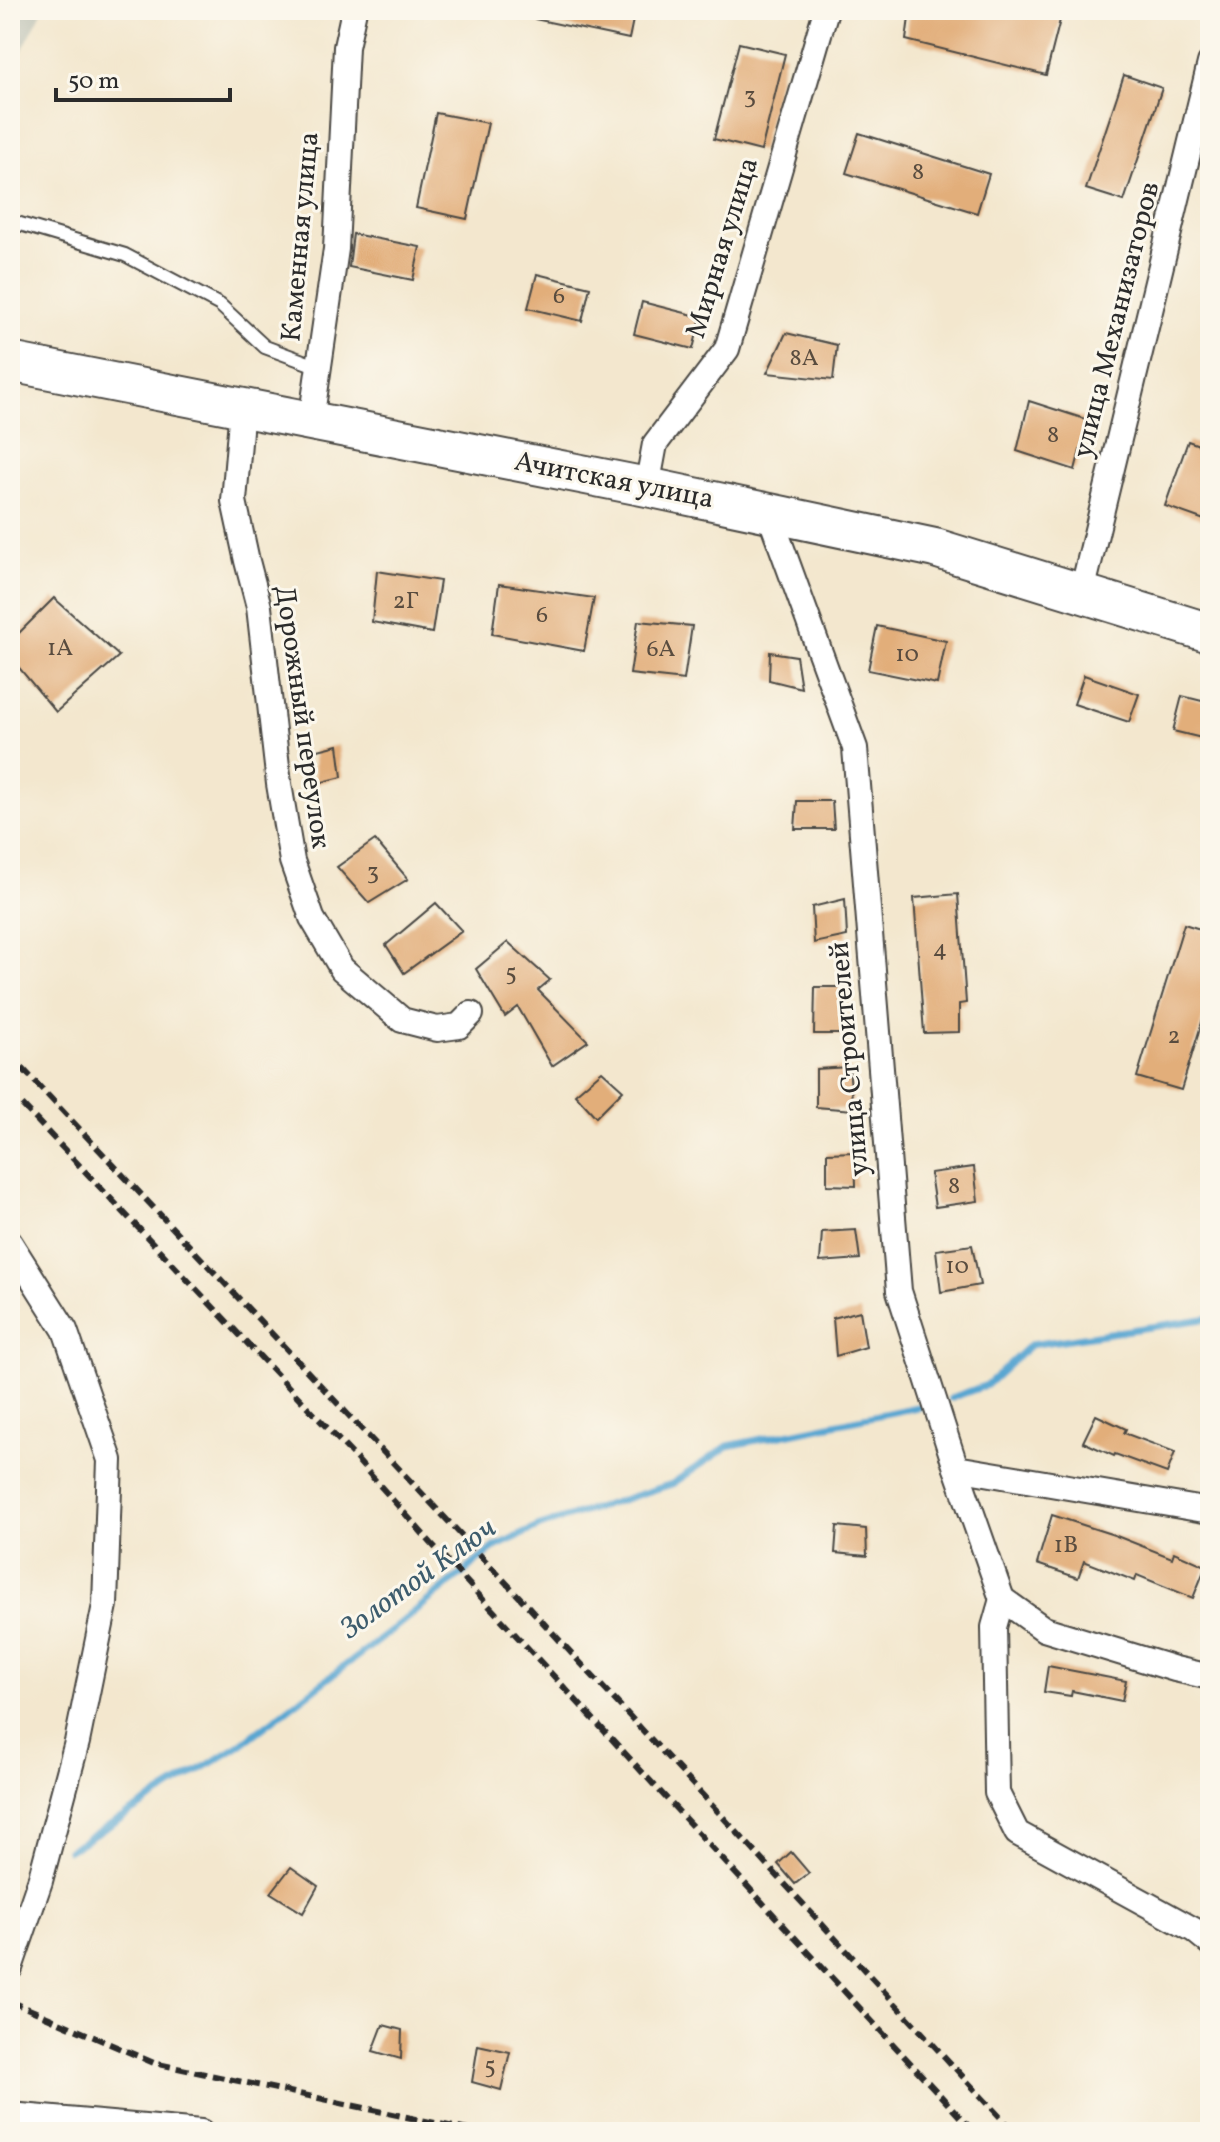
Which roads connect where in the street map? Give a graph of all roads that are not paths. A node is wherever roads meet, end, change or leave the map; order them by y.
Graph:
1 (354, 10) edge
2 (826, 10) edge
3 (1210, 63) edge
4 (10, 221) edge
5 (319, 367) junction
6 (15, 368) edge
7 (242, 407) junction
8 (311, 421) junction
9 (647, 487) junction
10 (769, 513) junction
11 (1082, 592) junction
12 (1210, 633) edge
13 (471, 1014) dead end
14 (10, 1243) edge
15 (956, 1468) junction
16 (1210, 1511) edge
17 (1002, 1599) junction
18 (1210, 1677) edge
19 (1210, 1943) edge
20 (10, 1968) edge
21 (10, 2115) edge
22 (201, 2132) edge

1 - 5 street, Каменная улица
2 - 9 street, Мирная улица
3 - 11 street, улица Механизаторов
4 - 5 lane
5 - 8 street, Каменная улица
6 - 7 main road, Ачитская улица
7 - 8 main road, Ачитская улица
7 - 13 street, Дорожный переулок
8 - 9 main road, Ачитская улица
9 - 10 main road, Ачитская улица
10 - 11 main road, Ачитская улица
10 - 15 street, улица Строителей
11 - 12 main road, Ачитская улица
14 - 20 street
15 - 16 street
15 - 17 street, улица Строителей
17 - 18 street
17 - 19 street
21 - 22 street

